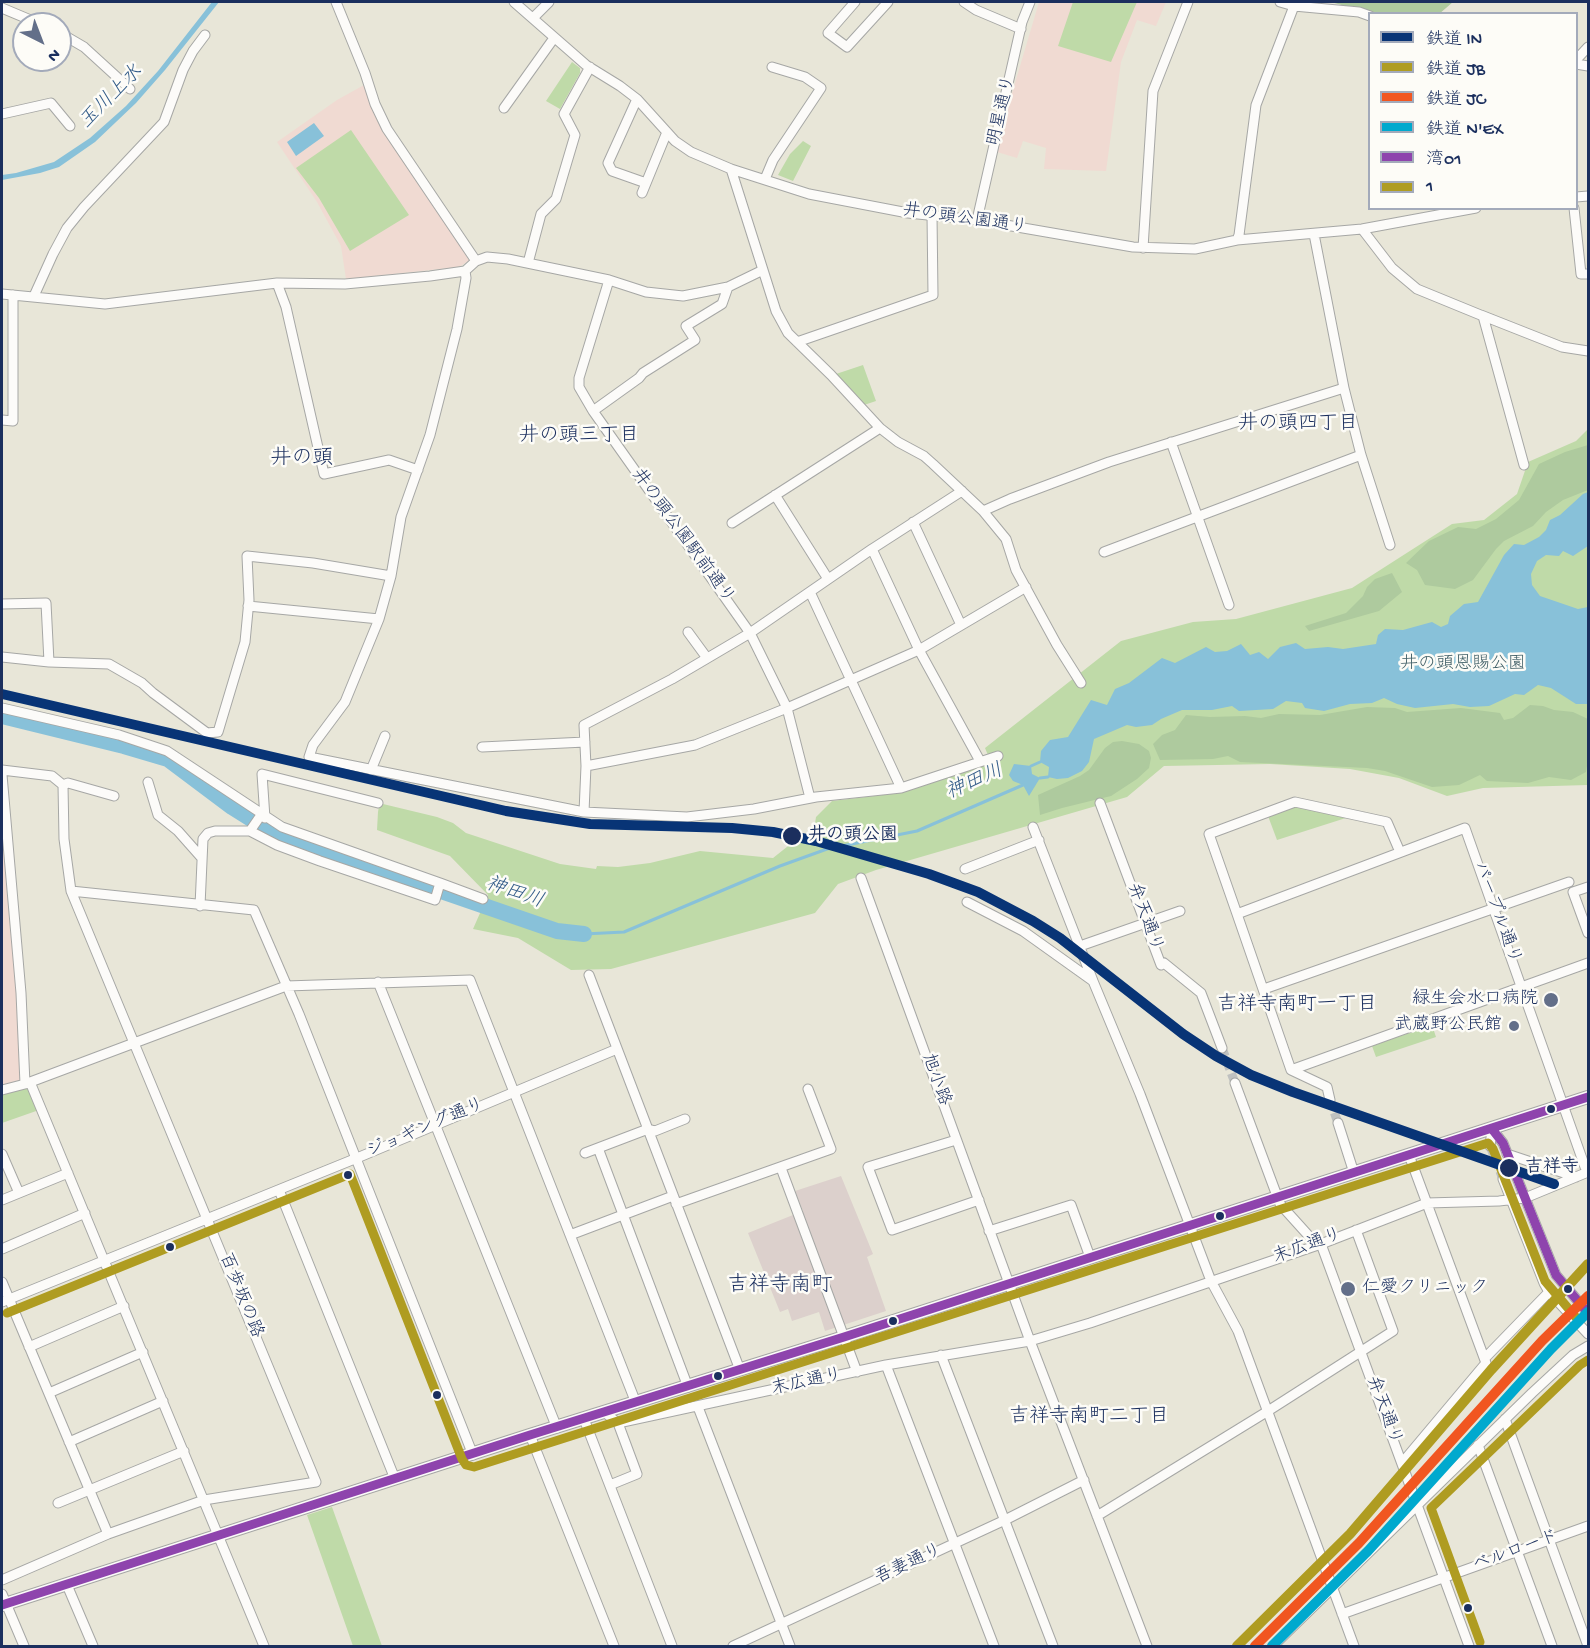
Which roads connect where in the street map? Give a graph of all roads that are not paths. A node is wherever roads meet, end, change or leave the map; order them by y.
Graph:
1 (336, 2) edge
2 (514, 2) edge
3 (549, 2) edge
4 (855, 2) edge
5 (888, 2) edge
6 (964, 2) edge
7 (1030, 2) edge
8 (1188, 2) edge
9 (1280, 2) edge
10 (1294, 6) junction
11 (1368, 15) edge
12 (533, 18) junction
13 (1021, 29) junction
14 (205, 35) dead end
15 (554, 38) junction
16 (72, 40) edge
17 (1588, 48) edge
18 (1578, 60) edge
19 (590, 67) junction
20 (772, 68) dead end
21 (130, 89) dead end
22 (637, 99) junction
23 (504, 108) dead end
24 (2, 114) edge
25 (70, 126) dead end
26 (667, 132) junction
27 (731, 169) junction
28 (765, 179) junction
29 (646, 183) junction
30 (642, 193) dead end
31 (1465, 210) edge
32 (1574, 210) edge
33 (932, 215) junction
34 (977, 220) junction
35 (1362, 229) junction
36 (1314, 234) junction
37 (1237, 240) junction
38 (1143, 248) junction
39 (476, 261) junction
40 (528, 263) junction
41 (763, 270) junction
42 (465, 271) junction
43 (1588, 274) edge
44 (609, 280) junction
45 (278, 283) junction
46 (728, 287) junction
47 (2, 294) edge
48 (14, 295) junction
49 (34, 296) junction
50 (1476, 312) dead end
51 (797, 342) junction
52 (1588, 351) edge
53 (1344, 388) junction
54 (593, 411) junction
55 (2, 420) edge
56 (879, 428) junction
57 (1172, 441) junction
58 (1361, 455) junction
59 (1524, 465) dead end
60 (418, 470) junction
61 (962, 491) junction
62 (775, 495) junction
63 (983, 512) junction
64 (1198, 516) junction
65 (913, 522) junction
66 (732, 523) dead end
67 (1390, 545) dead end
68 (872, 549) junction
69 (1104, 552) dead end
70 (391, 576) junction
71 (828, 579) junction
72 (1026, 587) junction
73 (810, 592) junction
74 (2, 604) edge
75 (1229, 605) dead end
76 (248, 606) junction
77 (379, 619) junction
78 (961, 625) junction
79 (688, 632) dead end
80 (750, 633) junction
81 (919, 650) junction
82 (2, 657) edge
83 (707, 658) junction
84 (49, 662) junction
85 (850, 680) junction
86 (1081, 683) dead end
87 (2, 708) edge
88 (787, 708) junction
89 (385, 736) dead end
90 (585, 742) junction
91 (482, 747) dead end
92 (998, 756) dead end
93 (980, 760) junction
94 (586, 766) junction
95 (2, 770) edge
96 (371, 770) junction
97 (2, 776) edge
98 (148, 782) dead end
99 (63, 785) junction
100 (901, 788) junction
101 (114, 796) dead end
102 (810, 798) junction
103 (378, 802) dead end
104 (1100, 803) dead end
105 (584, 812) junction
106 (263, 817) junction
107 (1034, 827) dead end
108 (251, 830) junction
109 (1039, 840) junction
110 (1400, 852) junction
111 (201, 857) junction
112 (964, 868) dead end
113 (861, 878) dead end
114 (1569, 882) dead end
115 (1588, 887) edge
116 (438, 888) junction
117 (71, 891) junction
118 (483, 899) dead end
119 (967, 902) dead end
120 (200, 906) junction
121 (1494, 908) junction
122 (1180, 911) dead end
123 (1237, 914) junction
124 (1146, 923) junction
125 (1588, 933) edge
126 (1080, 946) junction
127 (1588, 963) edge
128 (589, 975) dead end
129 (1093, 981) junction
130 (378, 982) junction
131 (286, 986) junction
132 (1522, 988) junction
133 (1264, 989) junction
134 (136, 1043) junction
135 (1222, 1048) tunnel mouth
136 (617, 1049) junction
137 (1291, 1070) junction
138 (28, 1083) junction
139 (1235, 1083) tunnel mouth
140 (808, 1089) dead end
141 (2, 1090) edge
142 (515, 1092) junction
143 (1588, 1097) edge
144 (1330, 1100) tunnel mouth
145 (1563, 1105) junction
146 (685, 1119) dead end
147 (1338, 1123) tunnel mouth
148 (436, 1125) junction
149 (648, 1129) junction
150 (1492, 1129) junction
151 (956, 1140) junction
152 (1490, 1146) tunnel mouth
153 (598, 1148) junction
154 (585, 1153) dead end
155 (2, 1154) edge
156 (1507, 1154) junction
157 (1409, 1155) junction
158 (357, 1158) junction
159 (781, 1168) junction
160 (1587, 1170) edge
161 (68, 1173) junction
162 (1354, 1173) junction
163 (1576, 1177) junction
164 (1503, 1179) tunnel mouth
165 (279, 1190) junction
166 (18, 1193) junction
167 (1278, 1197) junction
168 (1525, 1198) junction
169 (2, 1200) edge
170 (675, 1200) junction
171 (979, 1200) junction
172 (1512, 1200) junction
173 (1427, 1203) junction
174 (85, 1213) junction
175 (624, 1215) junction
176 (208, 1218) junction
177 (1189, 1225) junction
178 (1356, 1230) junction
179 (989, 1231) junction
180 (570, 1235) junction
181 (1319, 1244) junction
182 (2, 1249) edge
183 (1090, 1257) junction
184 (104, 1260) junction
185 (1211, 1281) junction
186 (2, 1282) edge
187 (1009, 1283) junction
188 (1549, 1292) junction
189 (5, 1301) edge
190 (124, 1306) junction
191 (1588, 1313) edge
192 (1588, 1334) edge
193 (844, 1337) junction
194 (1030, 1341) junction
195 (1588, 1346) edge
196 (29, 1347) junction
197 (143, 1352) junction
198 (1361, 1353) junction
199 (941, 1356) junction
200 (1485, 1358) junction
201 (886, 1365) junction
202 (740, 1370) junction
203 (857, 1372) junction
204 (688, 1387) junction
205 (48, 1394) junction
206 (163, 1401) junction
207 (636, 1403) junction
208 (698, 1407) junction
209 (1268, 1411) junction
210 (604, 1412) junction
211 (584, 1419) junction
212 (1505, 1419) junction
213 (618, 1423) junction
214 (557, 1428) junction
215 (530, 1435) junction
216 (69, 1442) junction
217 (1478, 1445) junction
218 (184, 1451) junction
219 (473, 1455) junction
220 (1402, 1463) junction
221 (395, 1479) junction
222 (1084, 1480) junction
223 (610, 1485) junction
224 (89, 1490) junction
225 (204, 1500) junction
226 (58, 1503) dead end
227 (1417, 1505) junction
228 (1097, 1516) junction
229 (1005, 1520) junction
230 (1588, 1527) edge
231 (108, 1534) junction
232 (218, 1535) junction
233 (1550, 1540) junction
234 (955, 1543) junction
235 (1516, 1552) junction
236 (1444, 1578) junction
237 (2, 1580) edge
238 (67, 1585) junction
239 (1332, 1589) junction
240 (3, 1601) edge
241 (1342, 1614) junction
242 (781, 1624) junction
243 (1588, 1644) edge
244 (24, 1647) edge
245 (93, 1647) edge
246 (264, 1647) edge
247 (615, 1647) edge
248 (672, 1647) edge
249 (733, 1647) edge
250 (790, 1647) edge
251 (994, 1647) edge
252 (1053, 1647) edge
253 (1147, 1647) edge
254 (1274, 1647) edge
255 (1354, 1647) edge
256 (1469, 1647) edge
257 (1552, 1647) edge

1 - 39 street
2 - 12 street, 井の頭公園通り
3 - 12 street
4 - 5 street
6 - 13 street
7 - 13 street, 明星通り
8 - 38 street
9 - 10 street
10 - 11 street
10 - 37 street
12 - 15 street, 井の頭公園通り
13 - 34 street, 明星通り
14 - 49 street
15 - 19 street, 井の頭公園通り
15 - 23 street
16 - 21 street
17 - 18 street
19 - 22 street, 井の頭公園通り
19 - 40 street
20 - 28 street
22 - 26 street, 井の頭公園通り
22 - 29 street
24 - 25 street
26 - 27 street, 井の頭公園通り
26 - 29 street
27 - 28 street, 井の頭公園通り
27 - 41 street
28 - 33 street, 井の頭公園通り
29 - 30 street
31 - 35 street, 井の頭公園通り
32 - 43 street
33 - 34 street, 井の頭公園通り
33 - 51 street
34 - 38 street, 井の頭公園通り
35 - 36 street, 井の頭公園通り
35 - 59 street
36 - 37 street, 井の頭公園通り
36 - 53 street
37 - 38 street, 井の頭公園通り
39 - 40 street
39 - 42 street
40 - 44 street
41 - 46 street
41 - 51 street
42 - 45 street
42 - 60 street
44 - 46 street
44 - 54 street, 井の頭公園駅前通り
45 - 49 street
45 - 60 street
46 - 54 street
47 - 48 street
48 - 49 street
48 - 55 street
50 - 52 street
51 - 56 street
53 - 57 street
53 - 58 street
54 - 80 street, 井の頭公園駅前通り
56 - 61 street
56 - 62 street
57 - 63 street
57 - 64 street
58 - 64 street
58 - 67 street
60 - 70 street
61 - 63 street
61 - 65 street
62 - 66 street
62 - 71 street
63 - 72 street
64 - 69 street
64 - 75 street
65 - 68 street
65 - 78 street
68 - 71 street
68 - 81 street
70 - 76 street
70 - 77 street
71 - 73 street
72 - 78 street
72 - 86 street
73 - 80 street
73 - 85 street
74 - 84 street
76 - 77 street
76 - 84 street
77 - 96 street
78 - 81 street
79 - 83 street
80 - 83 street
80 - 88 street, 井の頭公園駅前通り
81 - 85 street
81 - 93 street
82 - 84 street
83 - 90 street
85 - 88 street
85 - 100 street
87 - 106 street
88 - 94 street
88 - 102 street, 井の頭公園駅前通り
89 - 96 street
90 - 91 street
90 - 94 street
92 - 93 street
93 - 100 street
94 - 105 street
95 - 99 street
96 - 105 street
97 - 138 street
98 - 111 street
99 - 101 street
99 - 117 street, 百歩坂の路
100 - 102 street
102 - 105 street
103 - 106 street
104 - 124 street, 弁天通り
106 - 108 street
106 - 116 street
107 - 109 street
108 - 111 street
108 - 116 street
109 - 112 street
109 - 126 street
110 - 121 street, パープル通り
110 - 123 street
110 - 123 street
111 - 120 street
113 - 151 street, 旭小路
114 - 121 street
115 - 125 street
116 - 118 street
117 - 120 street
117 - 134 street, 百歩坂の路
119 - 129 street
120 - 131 street
121 - 132 street, パープル通り
121 - 133 street
122 - 124 street
123 - 133 street
124 - 126 street
124 - 135 street, 弁天通り
126 - 129 street
127 - 132 street
128 - 136 street
129 - 177 street
130 - 131 street
130 - 142 street
130 - 148 street
131 - 134 street
131 - 158 street
132 - 137 street
132 - 145 street, パープル通り
133 - 137 street
134 - 138 street
134 - 176 street, 百歩坂の路
136 - 142 street, ジョギング通り
136 - 149 street
137 - 144 street
138 - 141 street
138 - 161 street
139 - 167 street, 弁天通り
140 - 159 street
142 - 148 street, ジョギング通り
142 - 180 street
143 - 145 main road
145 - 150 main road
145 - 160 street, パープル通り
146 - 149 street
147 - 162 street
148 - 158 street, ジョギング通り
148 - 214 street
149 - 153 street
149 - 170 street
150 - 152 street
150 - 156 street
150 - 157 main road
151 - 171 street, 旭小路
151 - 171 street
153 - 154 street
153 - 175 street
155 - 166 street
156 - 163 street
156 - 168 street
157 - 162 main road
157 - 173 street
158 - 165 street, ジョギング通り
158 - 219 street
159 - 170 street
159 - 193 street
160 - 163 street, 末広通り
161 - 166 street
161 - 174 street
162 - 167 main road
163 - 168 street, 末広通り
164 - 172 street
165 - 176 street, ジョギング通り
165 - 221 street
166 - 169 street
167 - 177 main road
167 - 181 street, 弁天通り
168 - 172 street, 末広通り
168 - 191 street
170 - 175 street
170 - 202 street
171 - 179 street, 旭小路
172 - 173 street, 末広通り
172 - 188 street
173 - 178 street, 末広通り
173 - 200 street
174 - 182 street
174 - 184 street
175 - 180 street
175 - 204 street
176 - 184 street, ジョギング通り
176 - 225 street, 百歩坂の路
177 - 183 main road
177 - 185 street
178 - 181 street, 末広通り
178 - 198 street
179 - 183 street
179 - 187 street, 旭小路
180 - 207 street
181 - 185 street, 末広通り
181 - 198 street, 弁天通り
183 - 187 main road
184 - 189 street, ジョギング通り
184 - 190 street
185 - 194 street, 末広通り
185 - 209 street
186 - 189 street
187 - 193 main road
187 - 194 street, 旭小路
188 - 192 street
188 - 200 street
189 - 196 street
190 - 196 street
190 - 197 street
193 - 202 main road
193 - 203 street
194 - 199 street, 末広通り
194 - 222 street, 旭小路
195 - 212 street
196 - 205 street
197 - 205 street
197 - 206 street
198 - 209 street
198 - 220 street, 弁天通り
199 - 201 street, 末広通り
199 - 229 street
200 - 220 street
201 - 203 street, 末広通り
201 - 234 street
202 - 204 main road
203 - 208 street, 末広通り
204 - 207 main road
205 - 216 street
206 - 216 street
206 - 218 street
207 - 210 main road
208 - 213 street, 末広通り
208 - 242 street
209 - 228 street
209 - 239 street
210 - 211 main road
210 - 213 street
211 - 214 main road
211 - 223 street
212 - 217 street
212 - 233 street
213 - 223 street
214 - 215 main road
215 - 219 main road
215 - 247 street
216 - 224 street
217 - 227 street
217 - 235 street
218 - 224 street
218 - 225 street
219 - 221 main road
220 - 227 street, 弁天通り
221 - 232 main road
222 - 228 street, 旭小路
222 - 229 street, 吾妻通り
223 - 248 street
224 - 226 street
224 - 231 street
225 - 231 street
225 - 232 street
227 - 236 street, 弁天通り
227 - 239 street
228 - 253 street, 旭小路
229 - 234 street, 吾妻通り
229 - 252 street
230 - 233 street, ベルロード
231 - 237 street
232 - 238 main road
232 - 246 street
233 - 235 street, ベルロード
233 - 243 street
234 - 242 street, 吾妻通り
234 - 251 street
235 - 236 street, ベルロード
235 - 257 street
236 - 241 street, ベルロード
236 - 256 street, 弁天通り
238 - 240 main road
238 - 245 street
239 - 241 street
239 - 254 street
240 - 244 street
241 - 255 street
242 - 249 street, 吾妻通り
242 - 250 street

